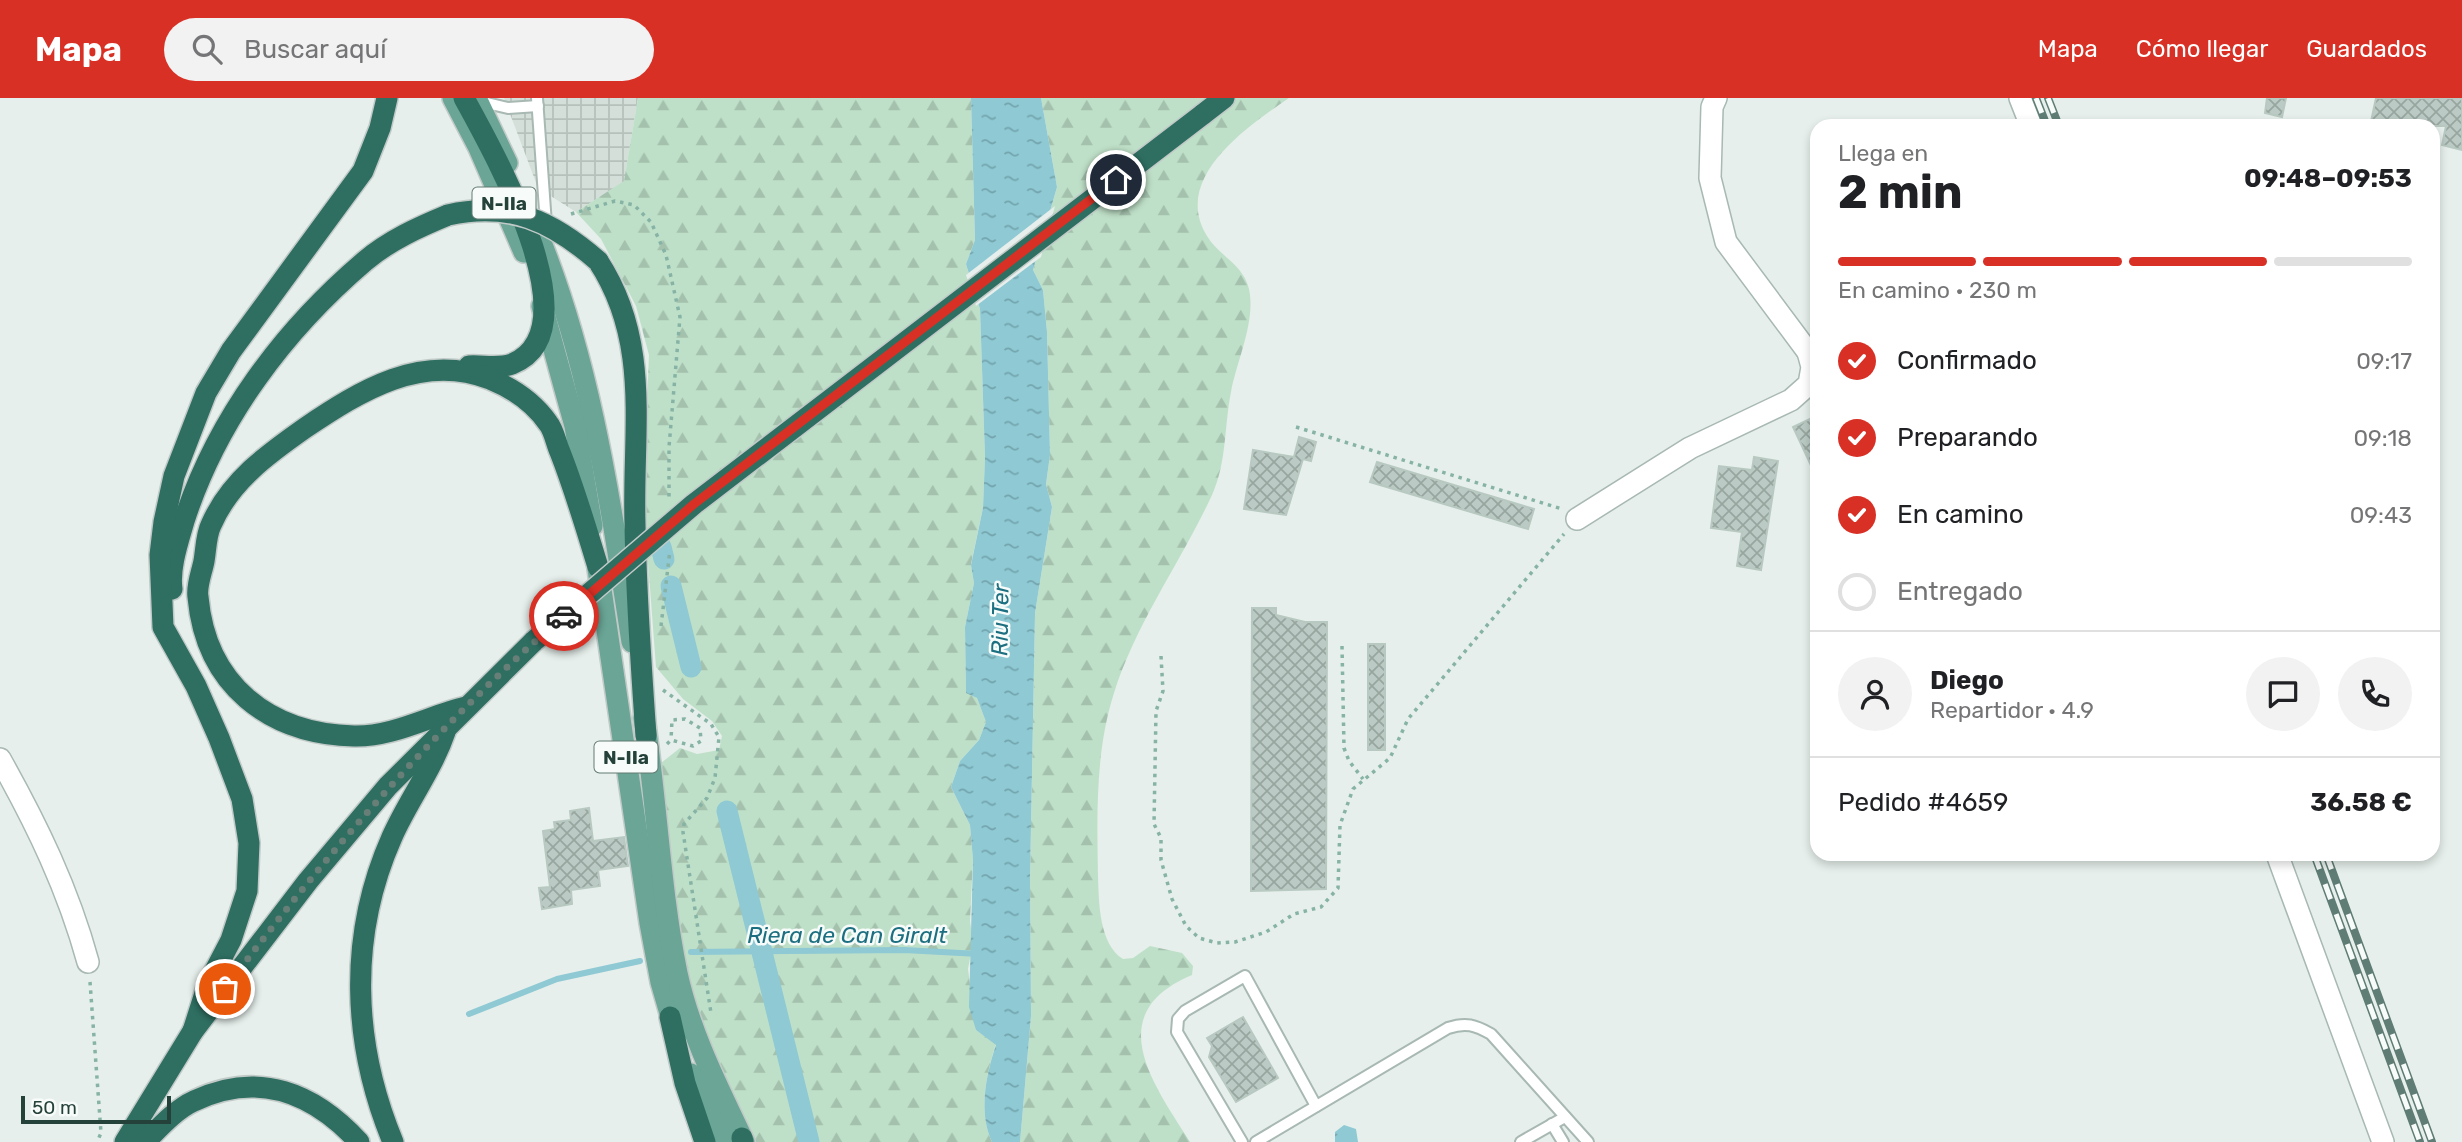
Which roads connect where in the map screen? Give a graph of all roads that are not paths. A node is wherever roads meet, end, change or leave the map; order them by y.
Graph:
1 (387, 98) edge
2 (453, 98) edge
3 (1224, 98) edge
4 (1716, 98) edge
5 (2020, 98) edge
6 (472, 99) edge
7 (537, 102) edge
8 (2028, 119) edge
9 (546, 254) junction
10 (544, 312) junction
11 (1810, 352) edge
12 (439, 369) junction
13 (1810, 378) edge
14 (1577, 519) road end
15 (598, 567) junction
16 (196, 686) junction
17 (466, 707) junction
18 (447, 726) junction
19 (646, 736) junction
20 (0, 759) edge
21 (2280, 861) edge
22 (88, 962) road end
23 (670, 1017) junction
24 (193, 1031) junction
25 (1316, 1106) junction
26 (1565, 1116) junction
27 (1552, 1124) junction
28 (737, 1141) edge
29 (125, 1142) edge
30 (145, 1142) edge
31 (359, 1142) edge
32 (393, 1142) edge
33 (705, 1142) edge
34 (1242, 1142) edge
35 (1256, 1142) edge
36 (1521, 1142) edge
37 (1563, 1142) edge
38 (1588, 1142) edge
39 (2383, 1142) edge

1 - 16 highway
2 - 10 main road, N-IIa
3 - 17 highway, bridge
4 - 11 street
5 - 8 street
6 - 7 lane
6 - 9 main road, N-IIa
6 - 10 highway
7 - 9 lane
9 - 19 main road, N-IIa
10 - 12 highway
10 - 15 main road, N-IIa
12 - 15 highway
12 - 17 highway
13 - 14 street
15 - 23 main road, N-IIa
16 - 19 highway, bridge
16 - 24 highway
17 - 18 highway
18 - 24 highway
18 - 32 highway
19 - 28 main road, N-IIa
20 - 22 street
21 - 39 street
23 - 28 main road, N-IIa
23 - 33 highway
24 - 29 highway
25 - 26 lane
25 - 34 lane
25 - 35 lane
26 - 27 lane
26 - 38 lane
27 - 36 lane
27 - 37 lane
30 - 31 highway

